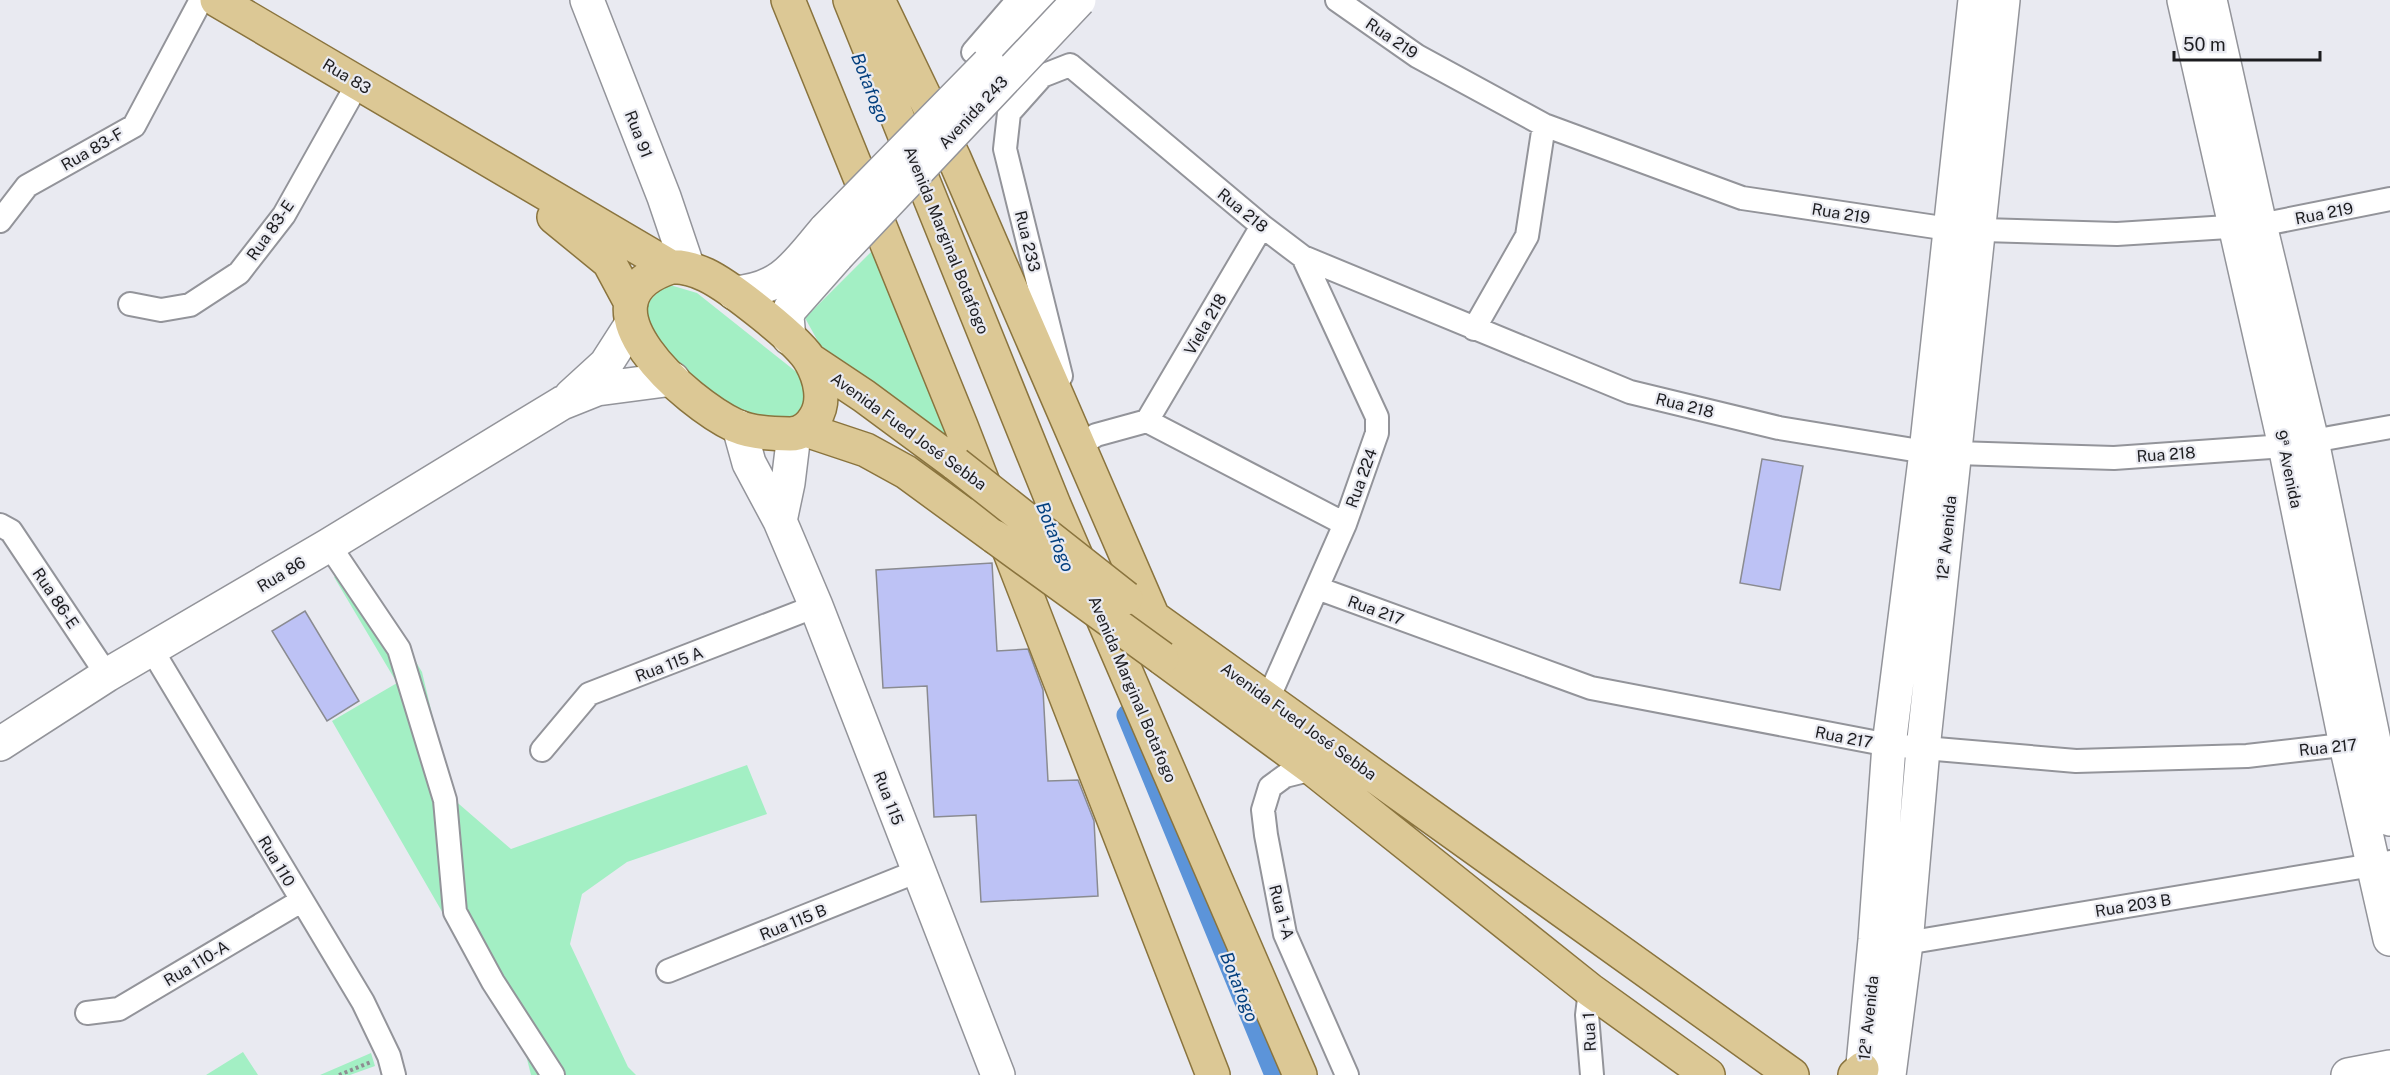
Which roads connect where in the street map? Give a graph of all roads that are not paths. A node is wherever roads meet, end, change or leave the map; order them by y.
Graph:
1 (201, 0) edge
2 (217, 0) edge
3 (588, 0) edge
4 (788, 0) edge
5 (850, 0) edge
6 (878, 0) edge
7 (1018, 0) edge
8 (1046, 0) edge
9 (1079, 0) edge
10 (1337, 0) edge
11 (1975, 0) edge
12 (2003, 0) edge
13 (2184, 0) edge
14 (2210, 0) edge
15 (980, 58) junction
16 (1070, 65) joint
17 (358, 82) junction
18 (1544, 125) junction
19 (476, 154) junction
20 (2390, 200) edge
21 (0, 221) edge
22 (1262, 226) junction
23 (2247, 226) junction
24 (1964, 230) junction
25 (831, 243) junction
26 (1303, 257) junction
27 (680, 267) junction
28 (734, 293) junction
29 (130, 304) dead end
30 (631, 314) junction
31 (1474, 329) junction
32 (800, 349) junction
33 (673, 379) junction
34 (562, 404) junction
35 (1148, 421) junction
36 (739, 427) junction
37 (2390, 427) edge
38 (800, 432) junction
39 (2298, 444) junction
40 (1079, 446) junction
41 (1941, 453) junction
42 (780, 521) junction
43 (1345, 524) junction
44 (0, 525) edge
45 (329, 545) junction
46 (1317, 588) junction
47 (816, 606) junction
48 (1139, 607) junction
49 (152, 650) junction
50 (1169, 663) junction
51 (107, 675) junction
52 (1268, 699) junction
53 (2370, 742) edge
54 (0, 744) edge
55 (1889, 746) junction
56 (1923, 749) junction
57 (542, 750) dead end
58 (1313, 768) junction
59 (2390, 819) edge
60 (2382, 863) edge
61 (918, 872) junction
62 (302, 901) junction
63 (2390, 939) edge
64 (1891, 941) junction
65 (668, 971) dead end
66 (1590, 990) junction
67 (87, 1013) dead end
68 (391, 1065) edge
69 (2390, 1067) edge
70 (1867, 1074) edge
71 (553, 1075) edge
72 (998, 1075) edge
73 (1213, 1075) edge
74 (1300, 1075) edge
75 (1347, 1075) edge
76 (1592, 1075) edge
77 (1708, 1075) edge
78 (1792, 1075) edge
79 (2348, 1075) edge

1 - 21 street, Rua 83-F
2 - 17 main road, Rua 83
3 - 27 street, Rua 91
4 - 73 main road
5 - 74 main road, Avenida Marginal Botafogo
6 - 40 main road
7 - 15 street
8 - 15 street, Avenida 243
9 - 25 street, Avenida 243, bridge
10 - 18 street, Rua 219
11 - 24 street, 12ª Avenida
12 - 24 street, 12ª Avenida
13 - 23 street, 9ª Avenida
14 - 23 street, 9ª Avenida
15 - 25 street, Avenida 243, bridge
16 - 22 street, Rua 218
16 - 40 street, Rua 233
17 - 19 main road, Rua 83
17 - 29 street, Rua 83-E
18 - 24 street, Rua 219
18 - 31 street
19 - 27 main road, Rua 83
19 - 30 main road, Rua 83
20 - 23 street, Rua 219
22 - 26 street, Rua 218
22 - 35 street, Viela 218
23 - 24 street, Rua 219
23 - 39 street, 9ª Avenida
24 - 41 street, 12ª Avenida
25 - 28 street, Avenida 243
25 - 32 street, Avenida 243
26 - 31 street, Rua 218
26 - 43 street, Rua 224
27 - 28 main road, Rua 83
27 - 30 main road
28 - 32 main road, Avenida Fued José Sebba
30 - 33 main road, Rua 83
30 - 34 street, Rua 86
31 - 41 street, Rua 218
32 - 38 main road
32 - 48 main road, Avenida Fued José Sebba, bridge
33 - 34 street, Rua 86
33 - 36 main road, Avenida Fued José Sebba
34 - 45 street, Rua 86
35 - 40 street
35 - 43 street
36 - 38 main road, Avenida Fued José Sebba
36 - 42 street, Rua 115
37 - 39 street, Rua 218
38 - 42 street
38 - 50 main road, Avenida Fued José Sebba, bridge
39 - 41 street, Rua 218
39 - 53 street, 9ª Avenida
40 - 48 main road
41 - 55 street, 12ª Avenida
41 - 56 street, 12ª Avenida
42 - 47 street, Rua 115
43 - 46 street, Rua 224
44 - 51 street, Rua 86-E
45 - 49 street, Rua 86
45 - 71 street
46 - 52 street, Rua 224
46 - 55 street, Rua 217
47 - 57 street, Rua 115 A
47 - 61 street, Rua 115
48 - 52 main road, Avenida Fued José Sebba
49 - 51 street, Rua 86
49 - 62 street, Rua 110
50 - 52 main road
50 - 58 main road, Avenida Fued José Sebba
51 - 54 street, Rua 86
52 - 78 main road, Avenida Fued José Sebba
53 - 56 street, Rua 217
53 - 59 street, 9ª Avenida
53 - 60 street, 9ª Avenida
55 - 56 street, Rua 217
55 - 64 street, 12ª Avenida
56 - 64 street, 12ª Avenida
58 - 66 main road, Avenida Fued José Sebba
58 - 75 street, Rua 1-A
60 - 63 street, 9ª Avenida
60 - 64 street, Rua 203 B
61 - 65 street, Rua 115 B
61 - 72 street, Rua 115
62 - 67 street, Rua 110-A
62 - 68 street, Rua 110
64 - 70 street, 12ª Avenida
66 - 76 street, Rua 1
66 - 77 main road, Avenida Fued José Sebba
69 - 79 street

